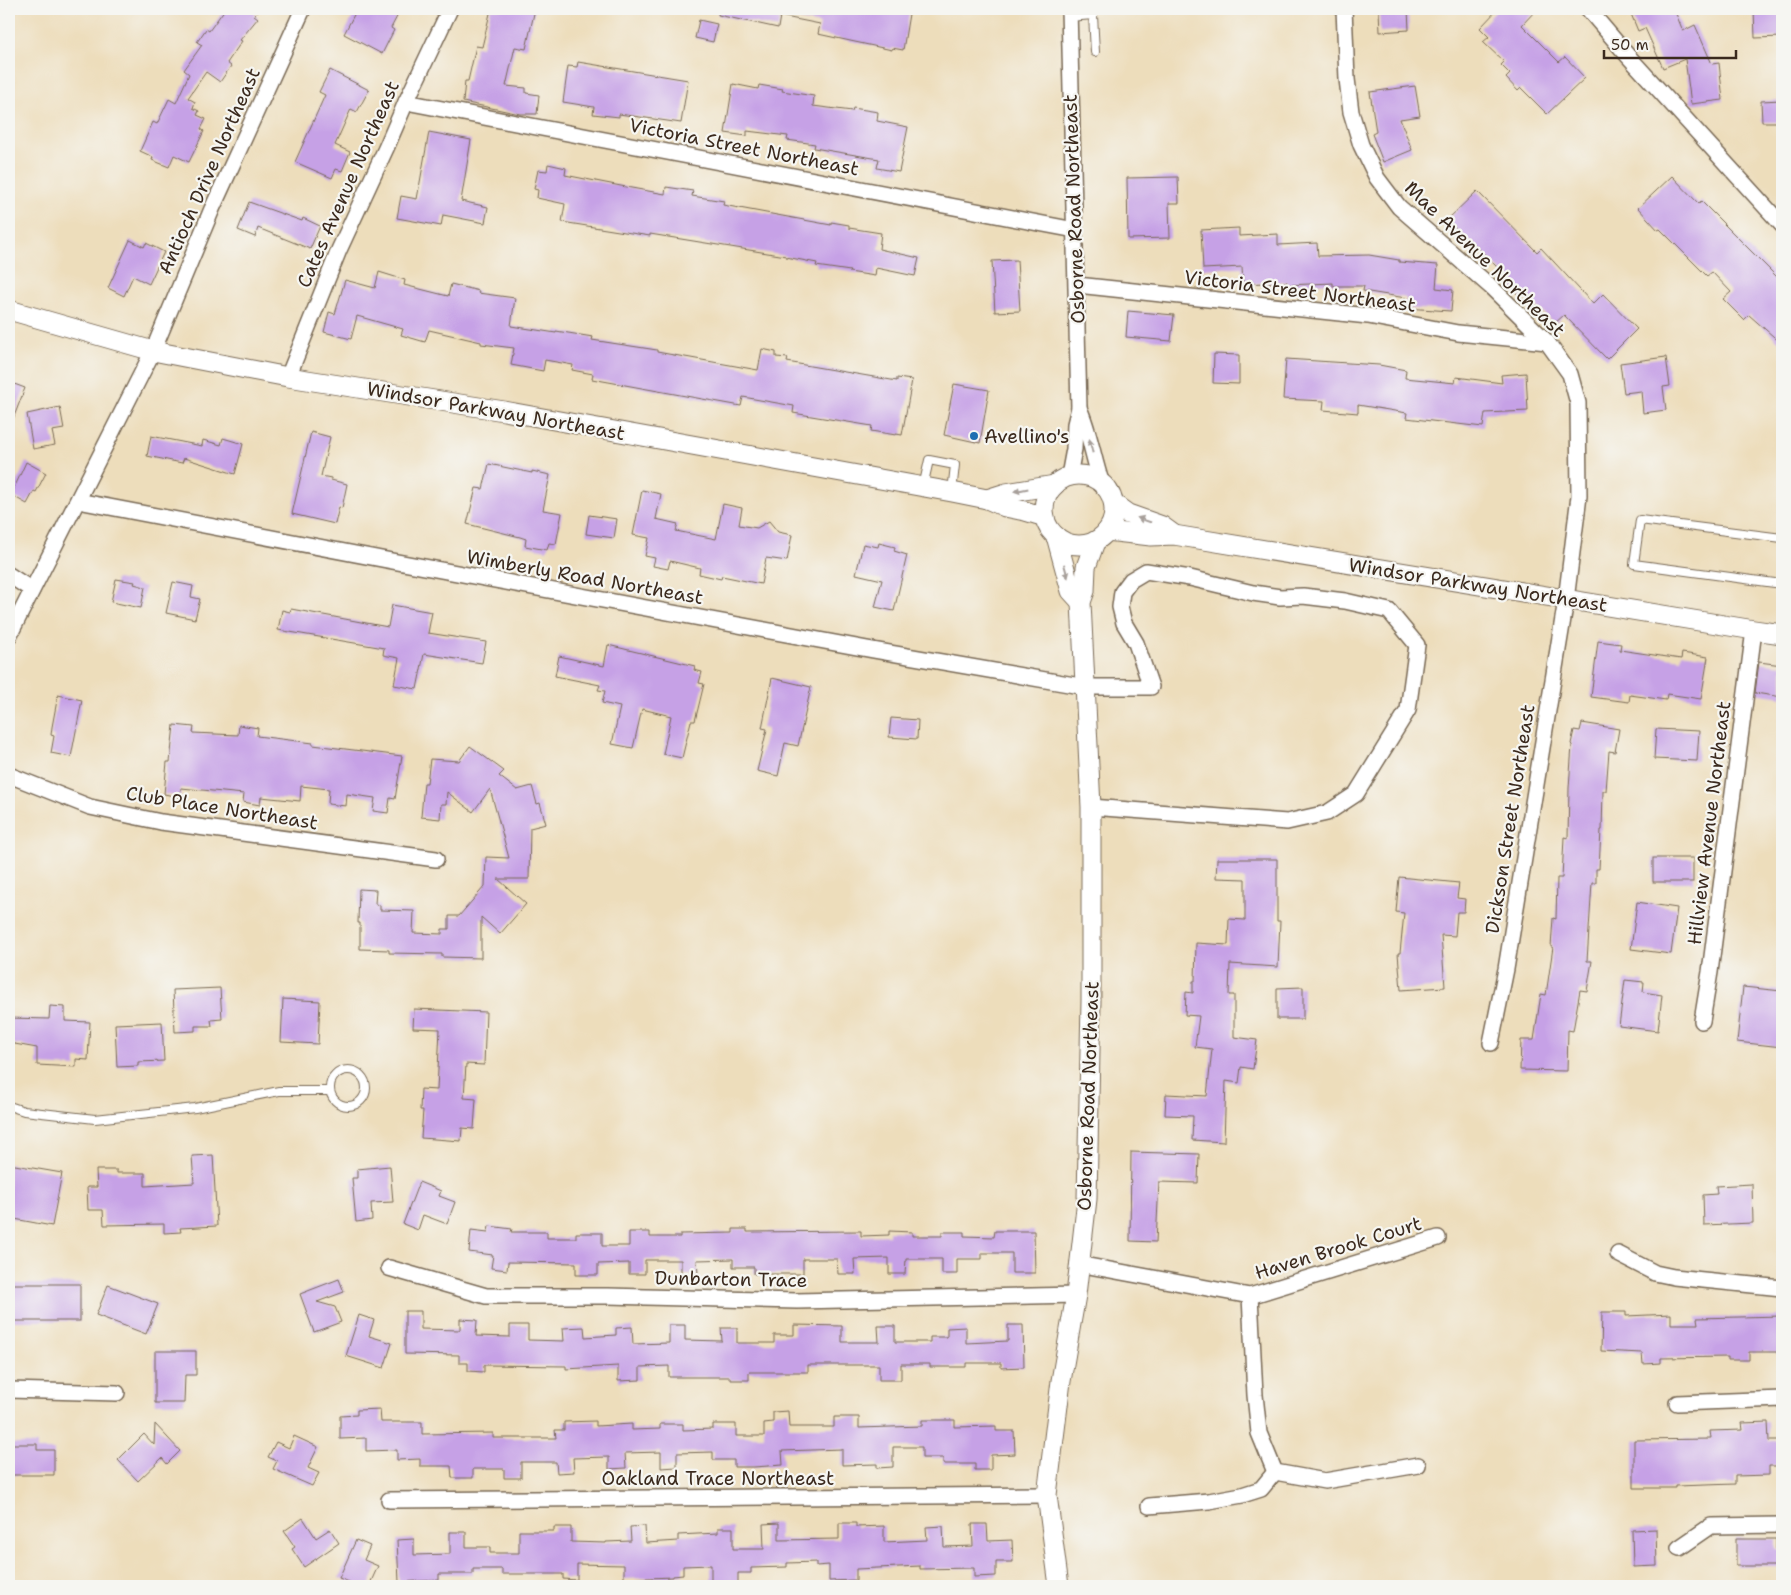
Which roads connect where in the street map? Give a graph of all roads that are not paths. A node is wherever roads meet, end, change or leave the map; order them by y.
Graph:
1 (303, 9) edge
2 (450, 9) edge
3 (1344, 9) edge
4 (1588, 9) edge
5 (1069, 13) edge
6 (1095, 52) dead end
7 (406, 102) junction
8 (1782, 225) edge
9 (1074, 230) junction
10 (1077, 285) junction
11 (9, 310) edge
12 (1547, 342) junction
13 (153, 351) junction
14 (288, 377) junction
15 (1079, 408) junction
16 (1062, 481) junction
17 (1102, 484) junction
18 (923, 487) junction
19 (952, 492) junction
20 (987, 499) junction
21 (78, 500) junction
22 (1114, 504) junction
23 (1045, 517) junction
24 (1174, 535) junction
25 (1056, 536) junction
26 (1101, 536) junction
27 (1782, 538) edge
28 (9, 575) edge
29 (1782, 584) edge
30 (32, 590) junction
31 (1566, 600) junction
32 (1082, 602) junction
33 (1754, 630) junction
34 (1782, 634) edge
35 (9, 636) edge
36 (1086, 687) junction
37 (9, 775) edge
38 (1091, 807) junction
39 (436, 859) dead end
40 (1702, 1021) dead end
41 (1491, 1043) dead end
42 (330, 1091) junction
43 (9, 1106) edge
44 (1438, 1238) dead end
45 (1618, 1254) dead end
46 (1078, 1264) junction
47 (390, 1268) dead end
48 (1782, 1288) edge
49 (1076, 1294) junction
50 (1250, 1296) junction
51 (9, 1390) edge
52 (117, 1393) dead end
53 (1782, 1399) edge
54 (1678, 1403) dead end
55 (1418, 1465) dead end
56 (1275, 1472) junction
57 (1047, 1495) junction
58 (389, 1500) dead end
59 (1148, 1506) dead end
60 (1782, 1525) edge
61 (1679, 1548) dead end
62 (1059, 1586) edge

1 - 13 street, Antioch Drive Northeast
2 - 7 street, Cates Avenue Northeast
3 - 12 street, Mae Avenue Northeast
4 - 8 street
5 - 6 lane
5 - 9 street, Osborne Road Northeast
7 - 9 street, Victoria Street Northeast
7 - 14 street, Cates Avenue Northeast
9 - 10 street, Osborne Road Northeast
10 - 12 street, Victoria Street Northeast
10 - 15 street, Osborne Road Northeast
11 - 13 street, Windsor Parkway Northeast
12 - 31 street, Mae Avenue Northeast
13 - 14 street, Windsor Parkway Northeast
13 - 21 street, Antioch Drive Northeast
14 - 18 street, Windsor Parkway Northeast
15 - 16 street, Osborne Road Northeast
17 -> 15 street, Osborne Road Northeast
16 - 17 street
16 -> 20 street, Windsor Parkway Northeast
16 - 23 street
17 - 22 street
18 - 19 street, Windsor Parkway Northeast
18 - 19 lane
19 - 20 street, Windsor Parkway Northeast
20 - 23 street, Windsor Parkway Northeast
21 - 30 street, Antioch Drive Northeast
21 - 36 street, Wimberly Road Northeast
24 -> 22 street, Windsor Parkway Northeast
22 - 26 street
23 - 25 street
24 - 26 street, Windsor Parkway Northeast
24 - 31 street, Windsor Parkway Northeast
25 - 26 street
25 -> 32 street
26 - 32 street, Osborne Road Northeast
27 - 29 lane
28 - 30 street
30 - 35 street, Antioch Drive Northeast
31 - 33 street, Windsor Parkway Northeast
31 - 41 street, Dickson Street Northeast
32 - 36 street, Osborne Road Northeast
33 - 34 street, Windsor Parkway Northeast
33 - 40 street, Hillview Avenue Northeast
36 - 38 street, Osborne Road Northeast
36 - 38 street, Wimberly Road Northeast
37 - 39 street, Club Place Northeast
38 - 46 street, Osborne Road Northeast
42 - 42 lane
42 - 43 lane
44 - 50 street, Haven Brook Court
45 - 48 street
46 - 49 street, Osborne Road Northeast
46 - 50 street
47 - 49 street, Dunbarton Trace
49 - 57 street, Osborne Road Northeast
50 - 56 street
51 - 52 street
53 - 54 street
55 - 56 street
56 - 59 street
57 - 58 street, Oakland Trace Northeast
57 - 62 street, Osborne Road Northeast
60 - 61 street

